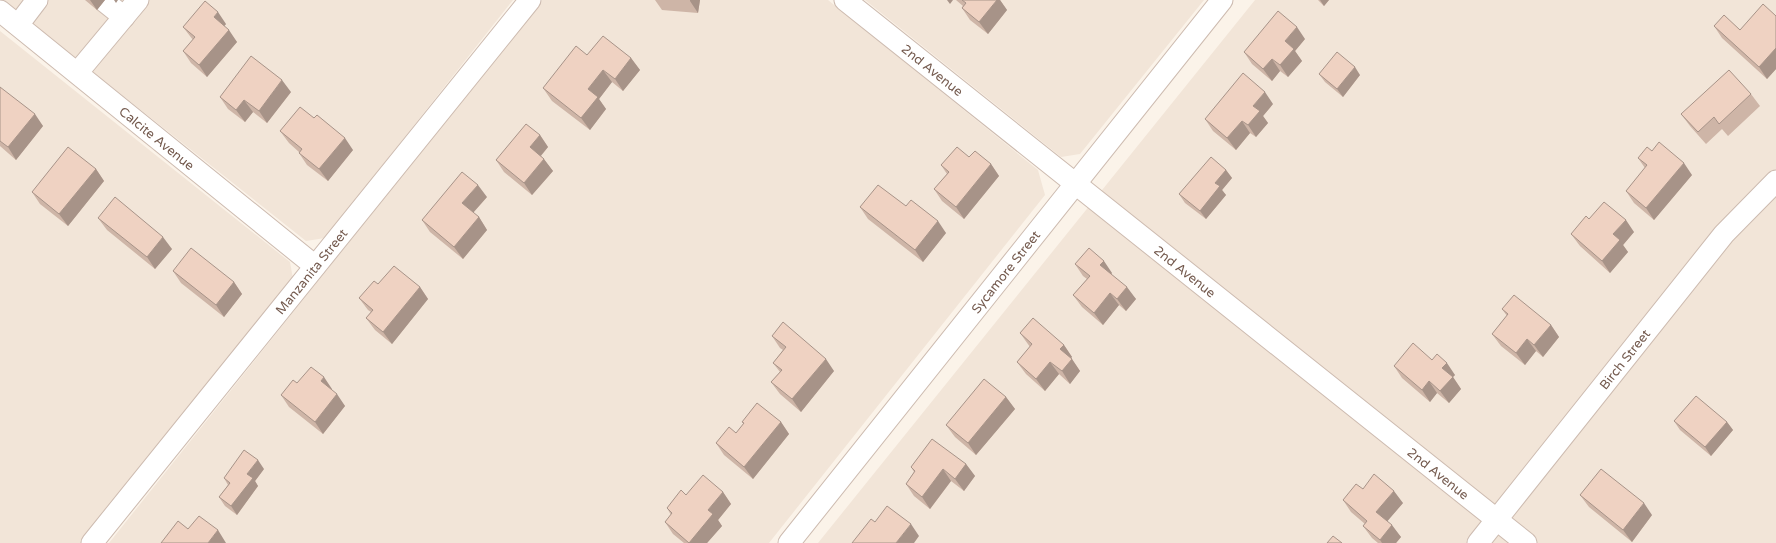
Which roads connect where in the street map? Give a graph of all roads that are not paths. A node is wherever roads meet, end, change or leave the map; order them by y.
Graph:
1 (38, 0) edge
2 (138, 0) edge
3 (530, 0) edge
4 (845, 0) edge
5 (1222, 0) edge
6 (104, 1) edge
7 (0, 10) edge
8 (124, 17) junction
9 (18, 25) junction
10 (78, 72) junction
11 (1776, 181) edge
12 (1075, 184) junction
13 (315, 266) junction
14 (1497, 520) junction
15 (92, 543) edge
16 (789, 543) edge
17 (1478, 543) edge
18 (1526, 543) edge

1 - 9 street
2 - 8 street
3 - 13 street, Manzanita Street
4 - 12 street, 2nd Avenue
5 - 12 street, Sycamore Street
6 - 8 street
7 - 9 street, Calcite Avenue
8 - 10 street
9 - 10 street, Calcite Avenue
10 - 13 street, Calcite Avenue
11 - 14 street, Birch Street
12 - 14 street, 2nd Avenue
12 - 16 street, Sycamore Street
13 - 15 street, Manzanita Street
14 - 17 street, Birch Street
14 - 18 street, 2nd Avenue

